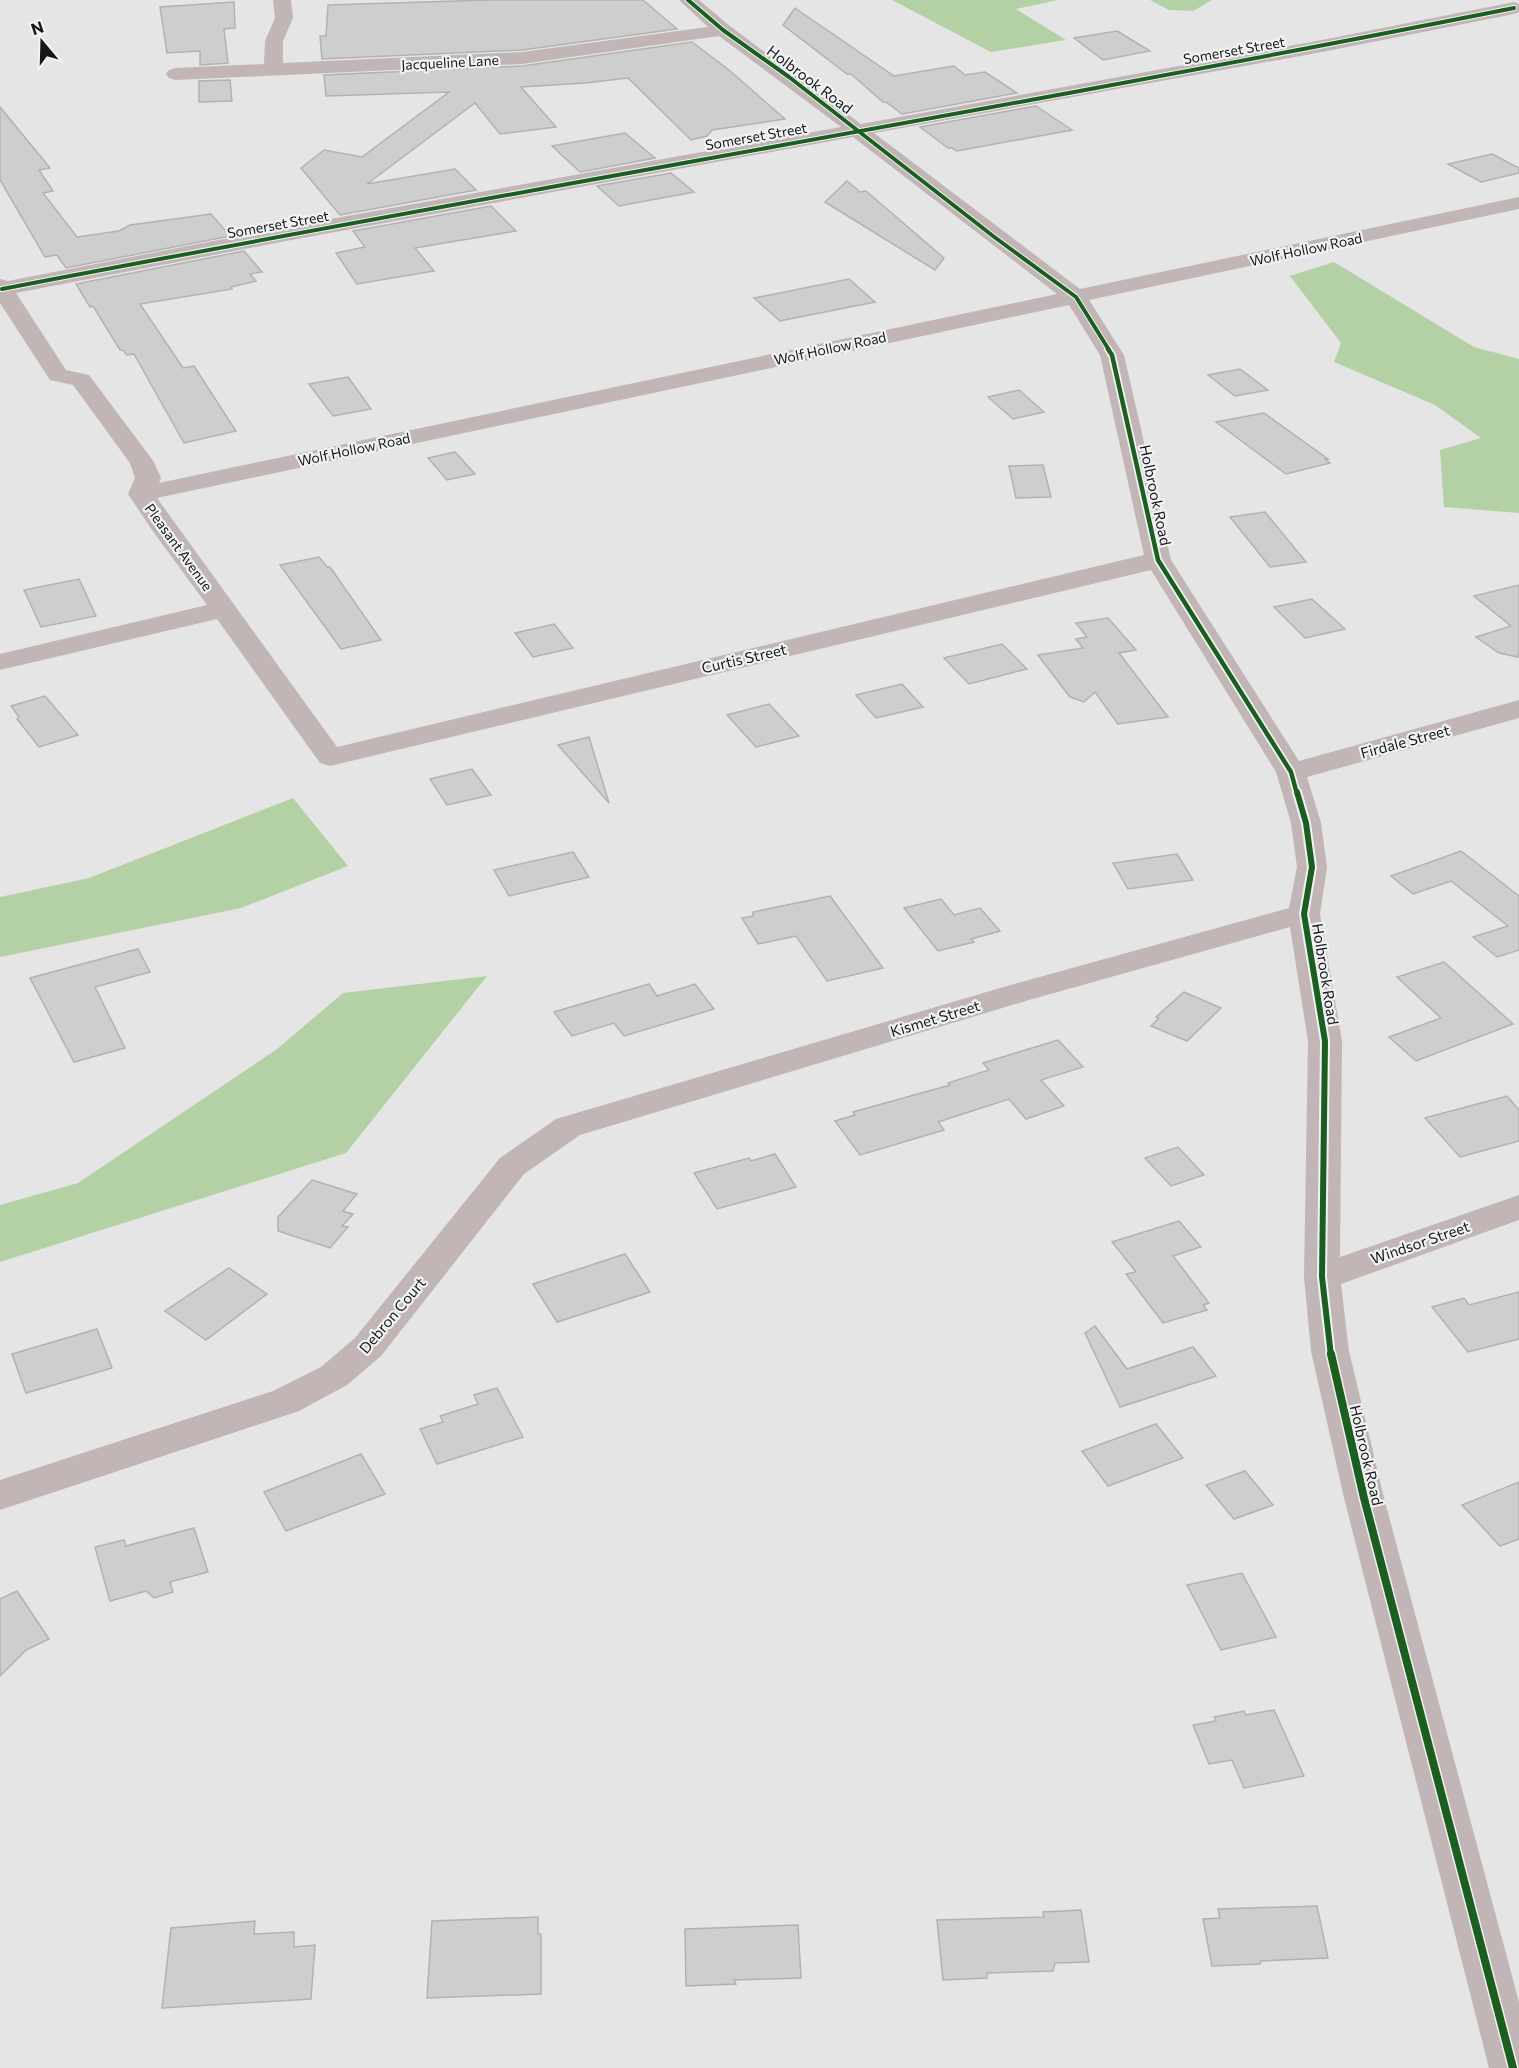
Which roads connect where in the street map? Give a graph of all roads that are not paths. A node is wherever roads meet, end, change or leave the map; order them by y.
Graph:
1 (282, 0) edge
2 (688, 0) edge
3 (1514, 8) dead end
4 (723, 30) junction
5 (273, 69) junction
6 (176, 74) dead end
7 (859, 131) junction
8 (1519, 203) edge
9 (1, 287) edge
10 (1076, 297) junction
11 (12, 324) edge
12 (141, 494) junction
13 (1158, 560) junction
14 (224, 609) junction
15 (0, 662) edge
16 (1519, 709) edge
17 (330, 757) joint
18 (1291, 772) junction
19 (1304, 914) junction
20 (568, 1127) joint
21 (1519, 1207) edge
22 (1322, 1277) junction
23 (0, 1495) edge
24 (1512, 2047) edge

1 - 5 street
2 - 4 street, Holbrook Road
3 - 7 street, Somerset Street
4 - 5 street, Jacqueline Lane
4 - 7 street, Holbrook Road
5 - 6 street, Jacqueline Lane
7 - 9 street, Somerset Street
7 - 10 street, Holbrook Road
8 - 10 street, Wolf Hollow Road
9 - 11 street, Pleasant Avenue
10 - 12 street, Wolf Hollow Road
10 - 13 street, Holbrook Road
11 - 12 street, Pleasant Avenue
12 - 14 street, Pleasant Avenue
13 - 17 street, Curtis Street
13 - 18 street, Holbrook Road
14 - 15 street
14 - 17 street, Pleasant Avenue
16 - 18 street, Firdale Street
18 - 19 street, Holbrook Road
19 - 20 street, Kismet Street
19 - 22 street, Holbrook Road
20 - 23 street, Debron Court
21 - 22 street, Windsor Street
22 - 24 street, Holbrook Road

